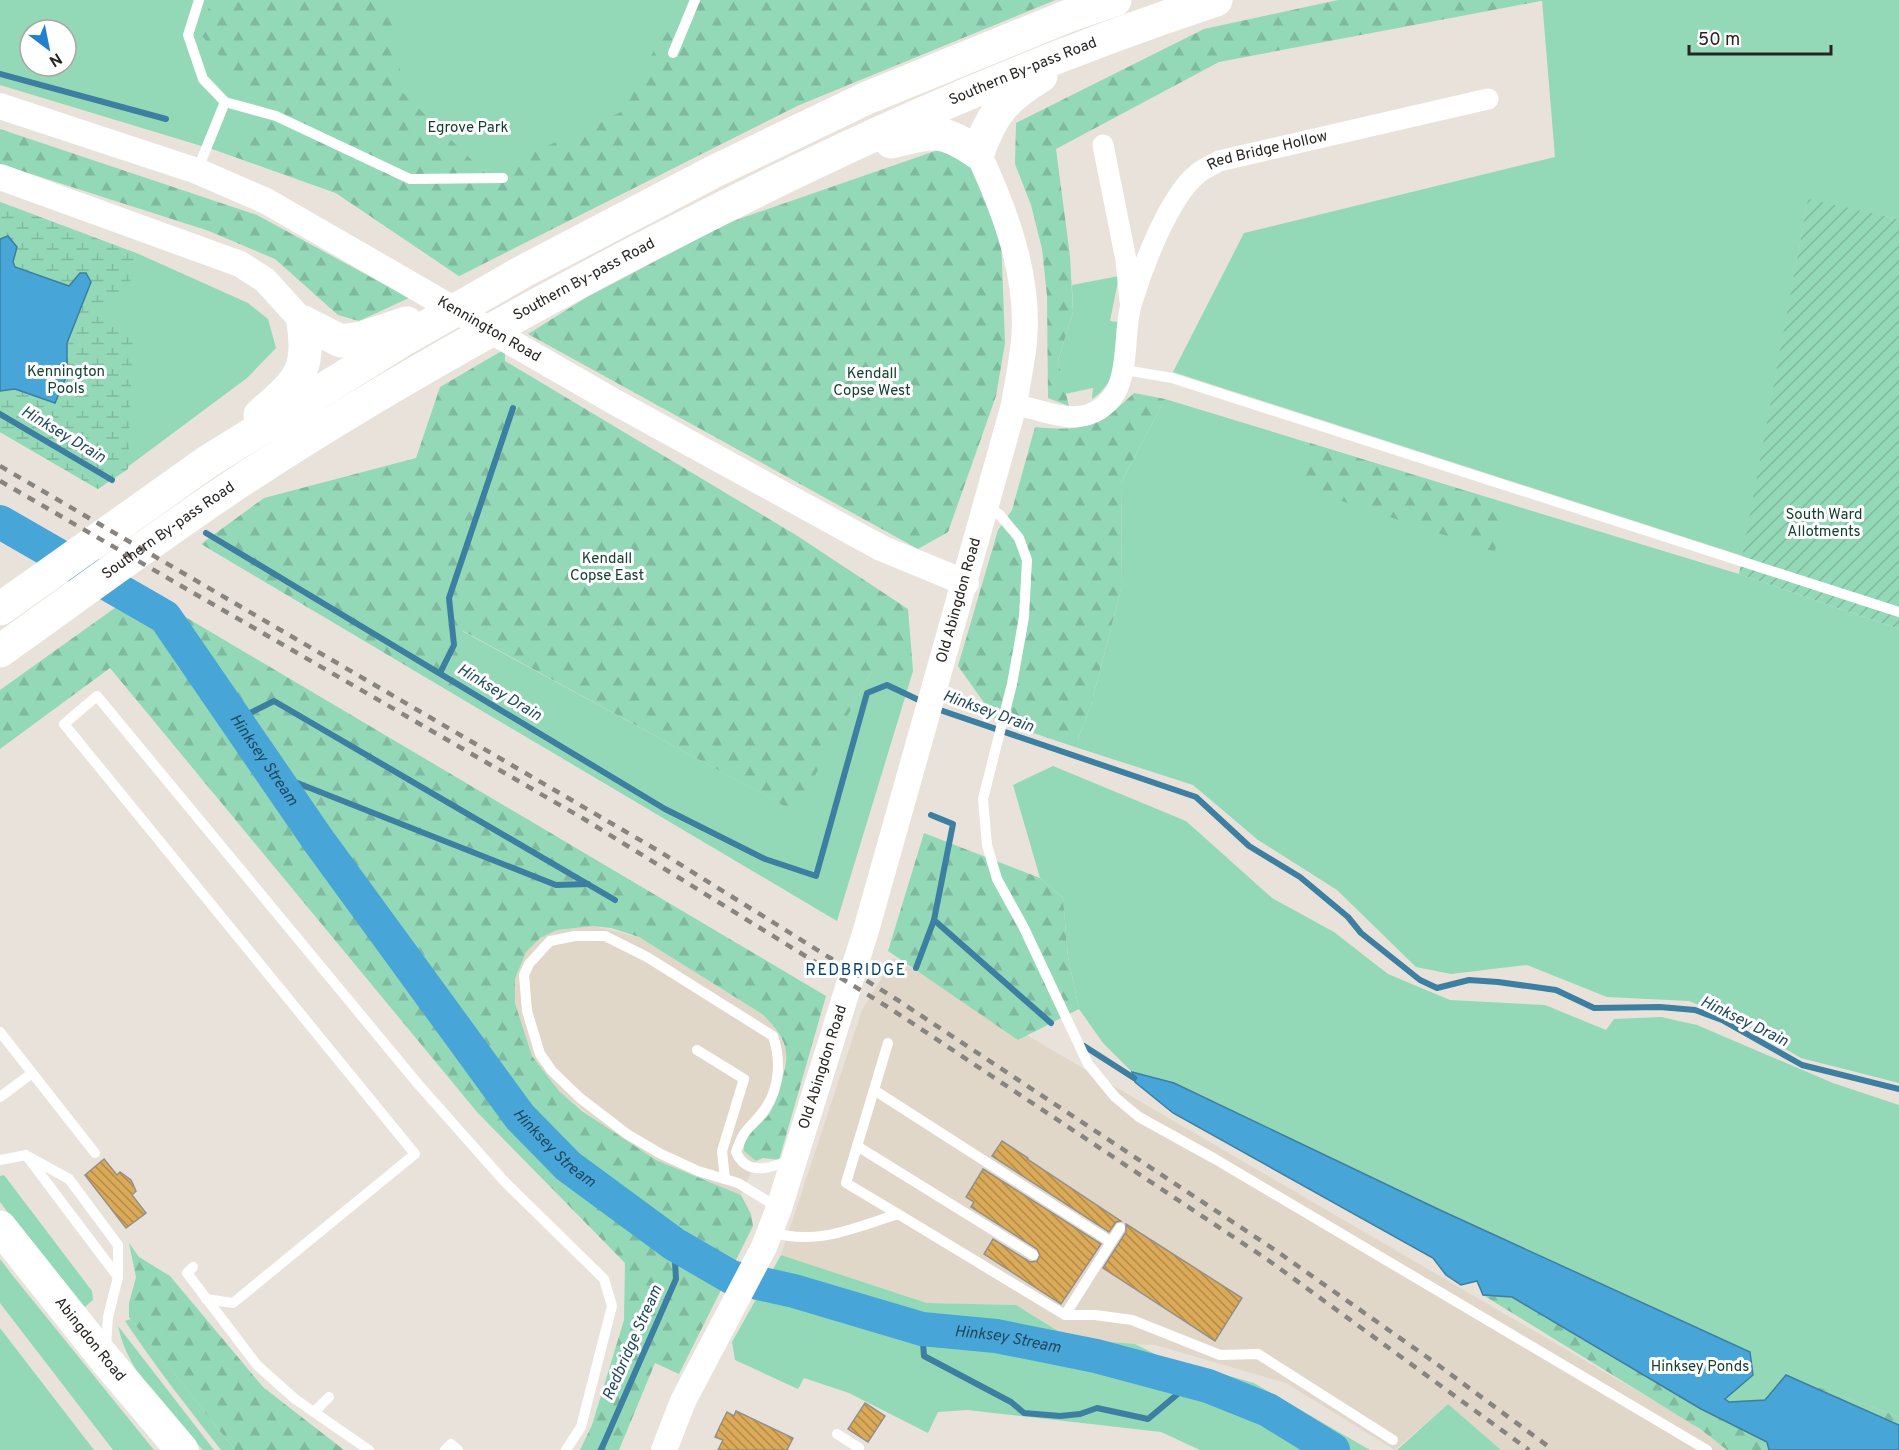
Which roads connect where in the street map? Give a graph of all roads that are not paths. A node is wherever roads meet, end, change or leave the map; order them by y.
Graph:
1 (199, 0) edge
2 (695, 0) edge
3 (1115, 0) edge
4 (1216, 0) edge
5 (1105, 39) junction
6 (673, 53) dead end
7 (1488, 99) dead end
8 (225, 102) junction
9 (0, 106) edge
10 (1103, 145) dead end
11 (978, 153) junction
12 (827, 155) junction
13 (197, 171) junction
14 (0, 177) edge
15 (503, 178) dead end
16 (1131, 306) junction
17 (303, 322) junction
18 (394, 336) junction
19 (1125, 370) junction
20 (1014, 405) junction
21 (207, 462) junction
22 (985, 506) junction
23 (966, 583) junction
24 (2, 608) edge
25 (1899, 612) edge
26 (0, 651) edge
27 (0, 1032) edge
28 (888, 1043) dead end
29 (697, 1050) dead end
30 (31, 1074) junction
31 (874, 1090) junction
32 (0, 1097) edge
33 (857, 1146) junction
34 (722, 1151) junction
35 (736, 1152) junction
36 (95, 1153) dead end
37 (796, 1154) junction
38 (26, 1155) junction
39 (0, 1160) edge
40 (725, 1179) junction
41 (898, 1214) junction
42 (0, 1227) edge
43 (1120, 1228) dead end
44 (771, 1229) junction
45 (1111, 1242) junction
46 (1033, 1255) dead end
47 (193, 1267) dead end
48 (117, 1277) junction
49 (206, 1299) junction
50 (1065, 1315) junction
51 (100, 1337) junction
52 (329, 1397) dead end
53 (314, 1412) junction
54 (837, 1434) dead end
55 (1393, 1440) dead end
56 (182, 1450) edge
57 (369, 1450) edge
58 (445, 1450) edge
59 (458, 1450) edge
60 (566, 1450) edge
61 (664, 1450) edge
62 (858, 1450) edge
63 (1707, 1450) edge

1 - 8 lane
2 - 6 lane
3 - 18 main road
4 - 5 main road, Southern By-pass Road
5 - 11 main road
5 - 12 main road, Southern By-pass Road
7 - 16 street, Red Bridge Hollow
8 - 13 lane
8 - 15 lane
9 - 13 street, Kennington Road
10 - 16 street, Red Bridge Hollow
11 - 12 main road
11 - 20 street, Old Abingdon Road
12 - 26 main road, Southern By-pass Road
13 - 23 street, Kennington Road
14 - 17 street
16 - 19 street, Red Bridge Hollow
17 - 18 main road
17 - 21 main road
18 - 21 main road
19 - 20 street, Red Bridge Hollow
19 - 25 lane
20 - 22 street, Old Abingdon Road
21 - 24 main road
22 - 23 street, Old Abingdon Road
22 - 63 lane
23 - 37 street, Old Abingdon Road
27 - 30 lane
28 - 31 lane
29 - 34 lane
30 - 32 lane
30 - 36 lane
31 - 33 lane
31 - 45 lane
33 - 41 lane
33 - 46 lane
34 - 35 lane
34 - 40 lane
35 - 37 lane
35 - 40 lane
37 - 44 street, Old Abingdon Road
38 - 39 lane
38 - 48 lane
38 - 48 lane
40 - 44 lane
41 - 44 lane
41 - 50 lane
42 - 51 main road, Abingdon Road
43 - 45 lane
44 - 61 street, Old Abingdon Road
45 - 50 lane
47 - 49 lane
48 - 51 lane
49 - 53 lane
49 - 60 lane
50 - 55 lane
51 - 56 main road, Abingdon Road
52 - 53 lane
53 - 57 lane
54 - 62 lane
58 - 59 lane

